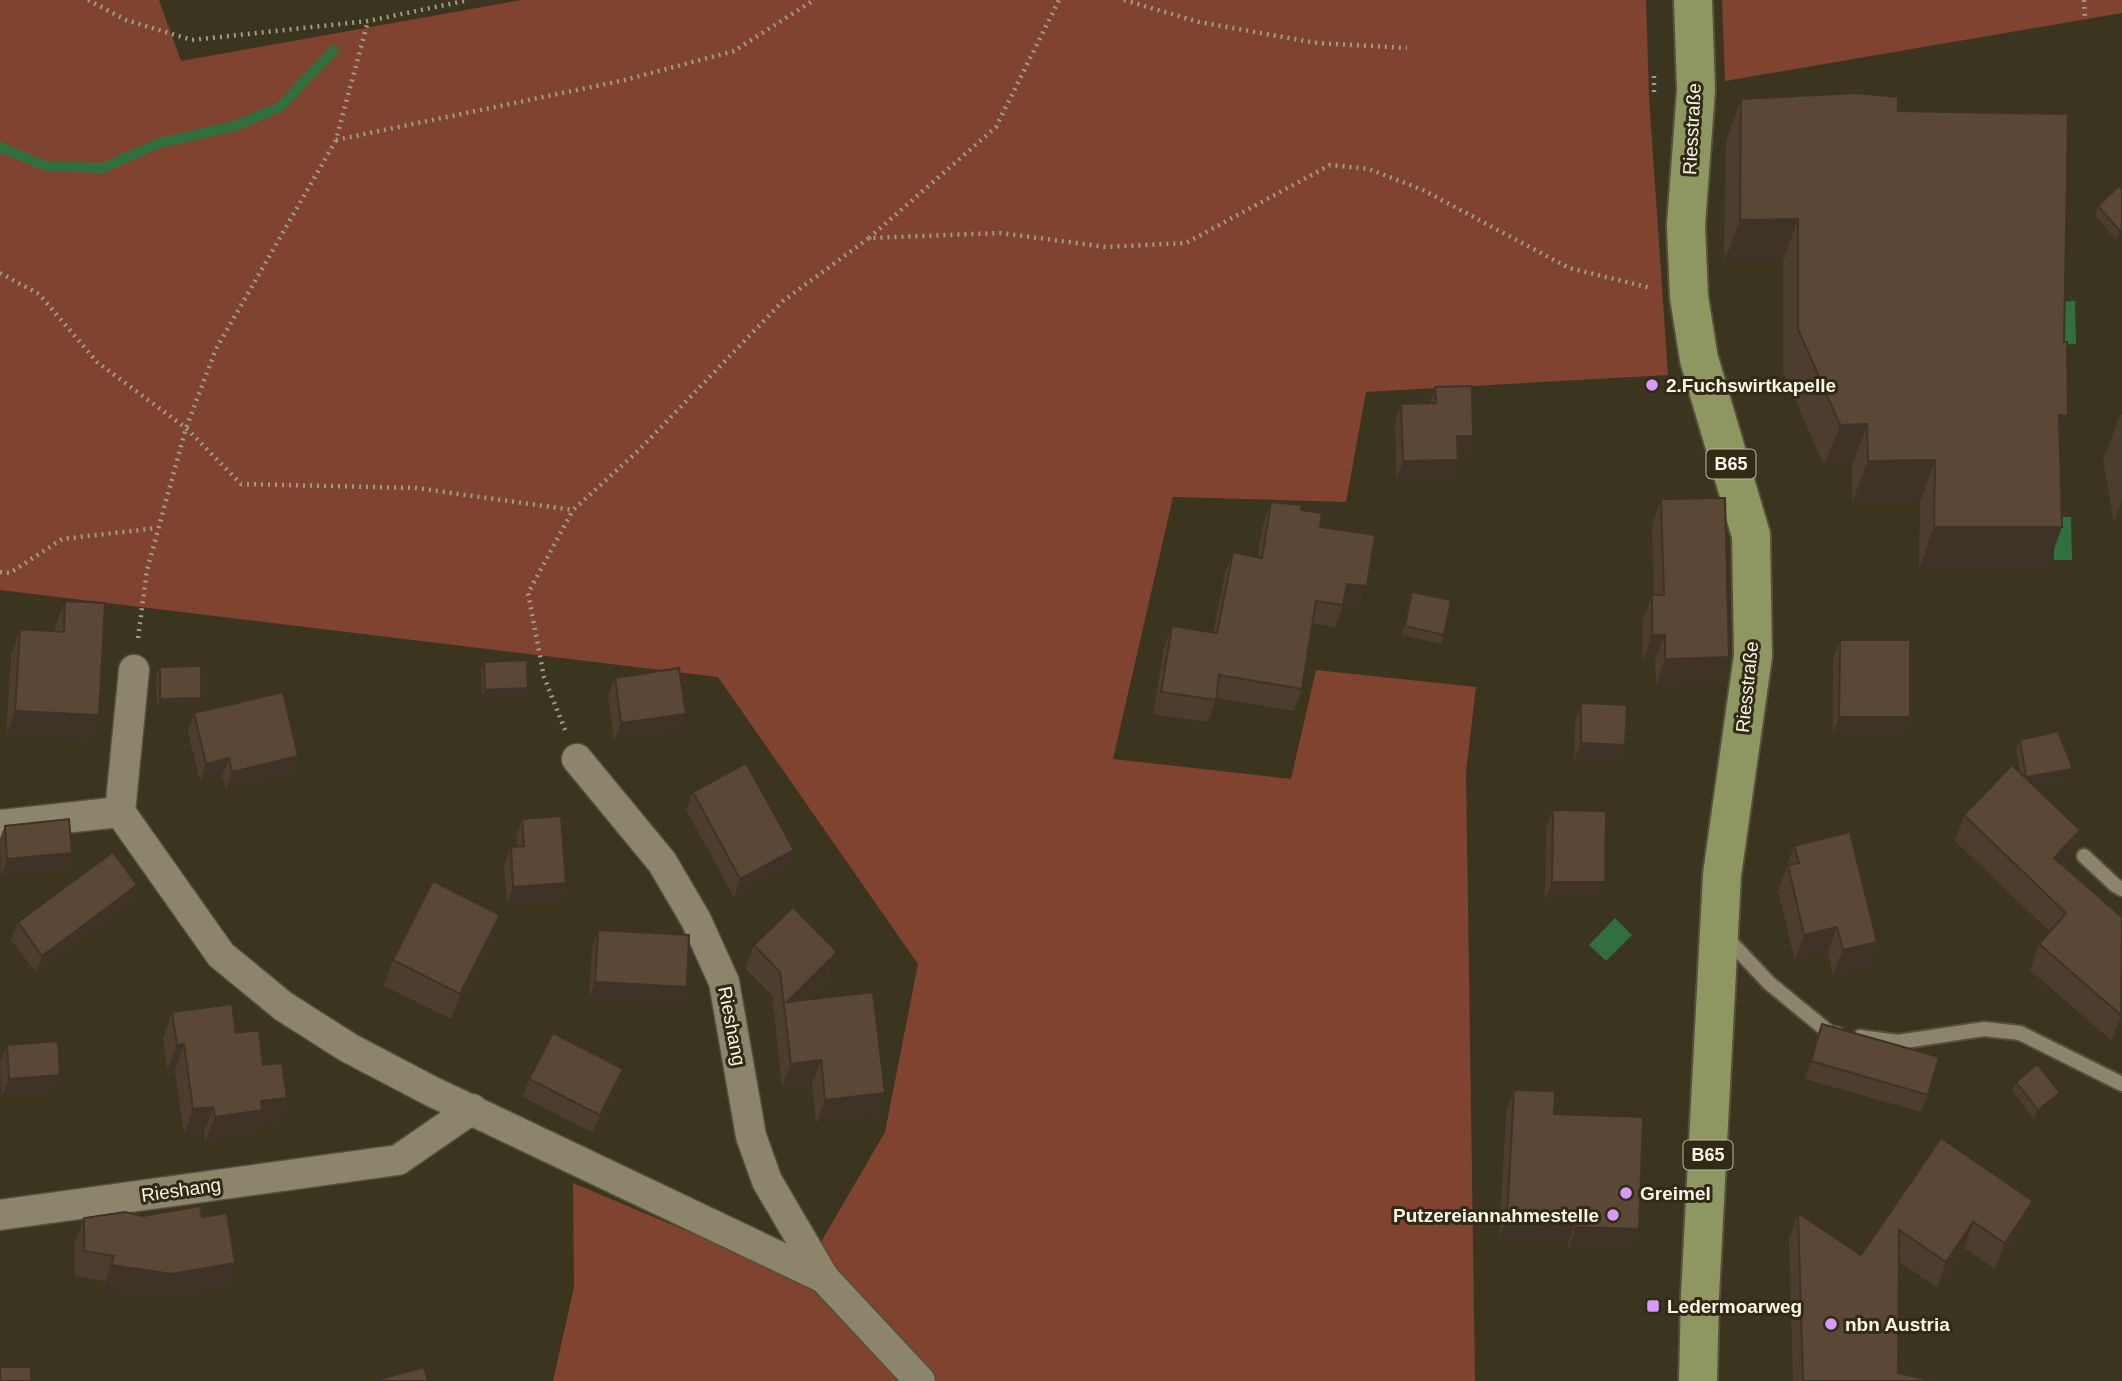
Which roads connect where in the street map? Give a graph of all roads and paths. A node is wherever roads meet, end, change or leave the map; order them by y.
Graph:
1 (88, 0) edge
2 (469, 0) edge
3 (814, 0) edge
4 (1059, 0) edge
5 (1124, 0) edge
6 (1693, 0) edge
7 (2084, 0) edge
8 (2085, 17) dead end
9 (368, 21) junction
10 (1407, 48) dead end
11 (336, 140) junction
12 (869, 238) junction
13 (0, 272) edge
14 (1662, 291) dead end
15 (186, 428) junction
16 (573, 510) junction
17 (157, 528) junction
18 (0, 572) edge
19 (134, 670) joint
20 (577, 759) joint
21 (120, 812) junction
22 (0, 825) edge
23 (2084, 856) dead end
24 (2122, 889) edge
25 (1719, 929) junction
26 (2122, 1084) edge
27 (472, 1109) junction
28 (0, 1215) edge
29 (824, 1279) junction
30 (920, 1381) edge
31 (1698, 1381) edge

1 - 9 path
2 - 9 path
3 - 11 path
4 - 12 path
5 - 10 path
6 - 25 main road, Riesstraße / B65
7 - 8 path
9 - 11 path
11 - 15 path
12 - 14 path
12 - 16 path
13 - 15 path
15 - 16 path
15 - 17 path
16 - 20 path
17 - 18 path
17 - 19 path
19 - 21 street
20 - 29 street, Rieshang
21 - 22 street
21 - 27 street, Rieshang
23 - 24 lane
25 - 26 lane
25 - 31 main road, Riesstraße / B65
27 - 28 street, Rieshang
27 - 29 street, Rieshang
29 - 30 street, Rieshang

